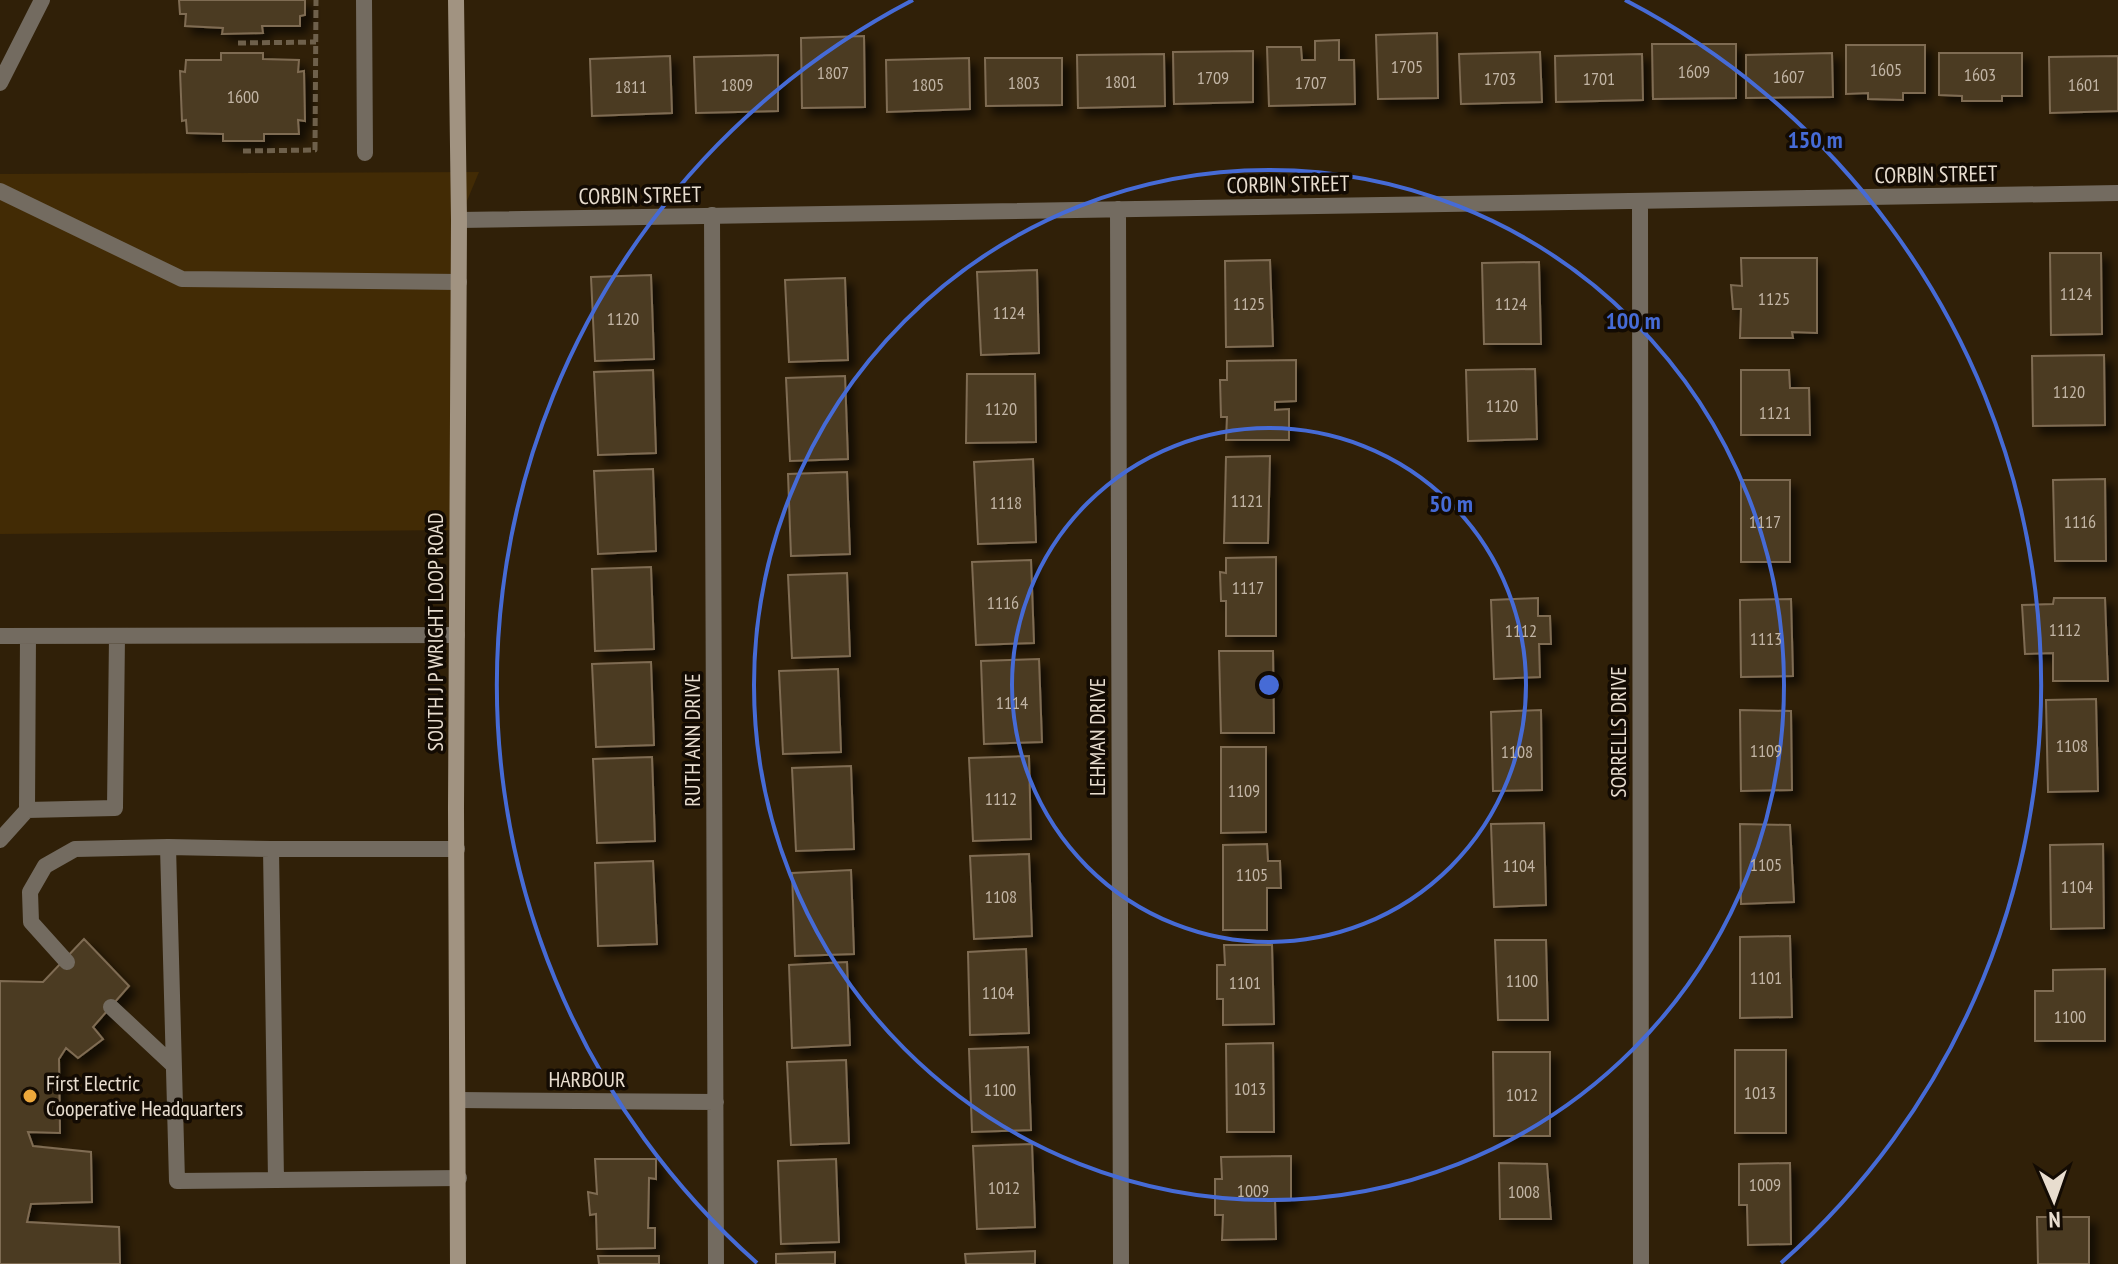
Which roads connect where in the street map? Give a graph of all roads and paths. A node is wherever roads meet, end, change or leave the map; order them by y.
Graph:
1 (42, 0) edge
2 (316, 0) edge
3 (364, 0) edge
4 (456, 0) edge
5 (316, 42) junction
6 (238, 43) dead end
7 (0, 83) edge
8 (243, 151) dead end
9 (365, 153) dead end
10 (0, 191) edge
11 (2118, 193) edge
12 (1640, 201) junction
13 (1118, 209) junction
14 (712, 215) junction
15 (459, 220) junction
16 (459, 282) junction
17 (457, 635) junction
18 (0, 636) edge
19 (28, 636) junction
20 (117, 636) junction
21 (27, 810) junction
22 (0, 840) edge
23 (168, 847) junction
24 (271, 849) junction
25 (457, 849) junction
26 (67, 962) dead end
27 (111, 1007) dead end
28 (173, 1065) junction
29 (459, 1100) junction
30 (716, 1102) junction
31 (459, 1178) junction
32 (276, 1180) junction
33 (458, 1264) edge
34 (716, 1264) edge
35 (1121, 1264) edge
36 (1641, 1264) edge

1 - 7 street
2 - 5 path
3 - 9 street
4 - 15 main road, SOUTH J P WRIGHT LOOP ROAD
5 - 6 path
5 - 8 path
10 - 16 street
11 - 12 street, CORBIN STREET
12 - 13 street, CORBIN STREET
12 - 36 street, SORRELLS DRIVE
13 - 14 street, CORBIN STREET
13 - 35 street, LEHMAN DRIVE
14 - 15 street, CORBIN STREET
14 - 30 street, RUTH ANN DRIVE
15 - 16 main road, SOUTH J P WRIGHT LOOP ROAD
16 - 17 main road, SOUTH J P WRIGHT LOOP ROAD
17 - 20 street
17 - 25 main road, SOUTH J P WRIGHT LOOP ROAD
18 - 19 street
19 - 20 street
19 - 21 street
20 - 21 street
21 - 22 street
23 - 24 street
23 - 26 street
23 - 28 street
24 - 25 street
24 - 32 street
25 - 29 main road, SOUTH J P WRIGHT LOOP ROAD
27 - 28 street
28 - 32 street
29 - 30 street, HARBOUR
29 - 31 main road, SOUTH J P WRIGHT LOOP ROAD
30 - 34 street, RUTH ANN DRIVE
31 - 32 street
31 - 33 main road, SOUTH J P WRIGHT LOOP ROAD

